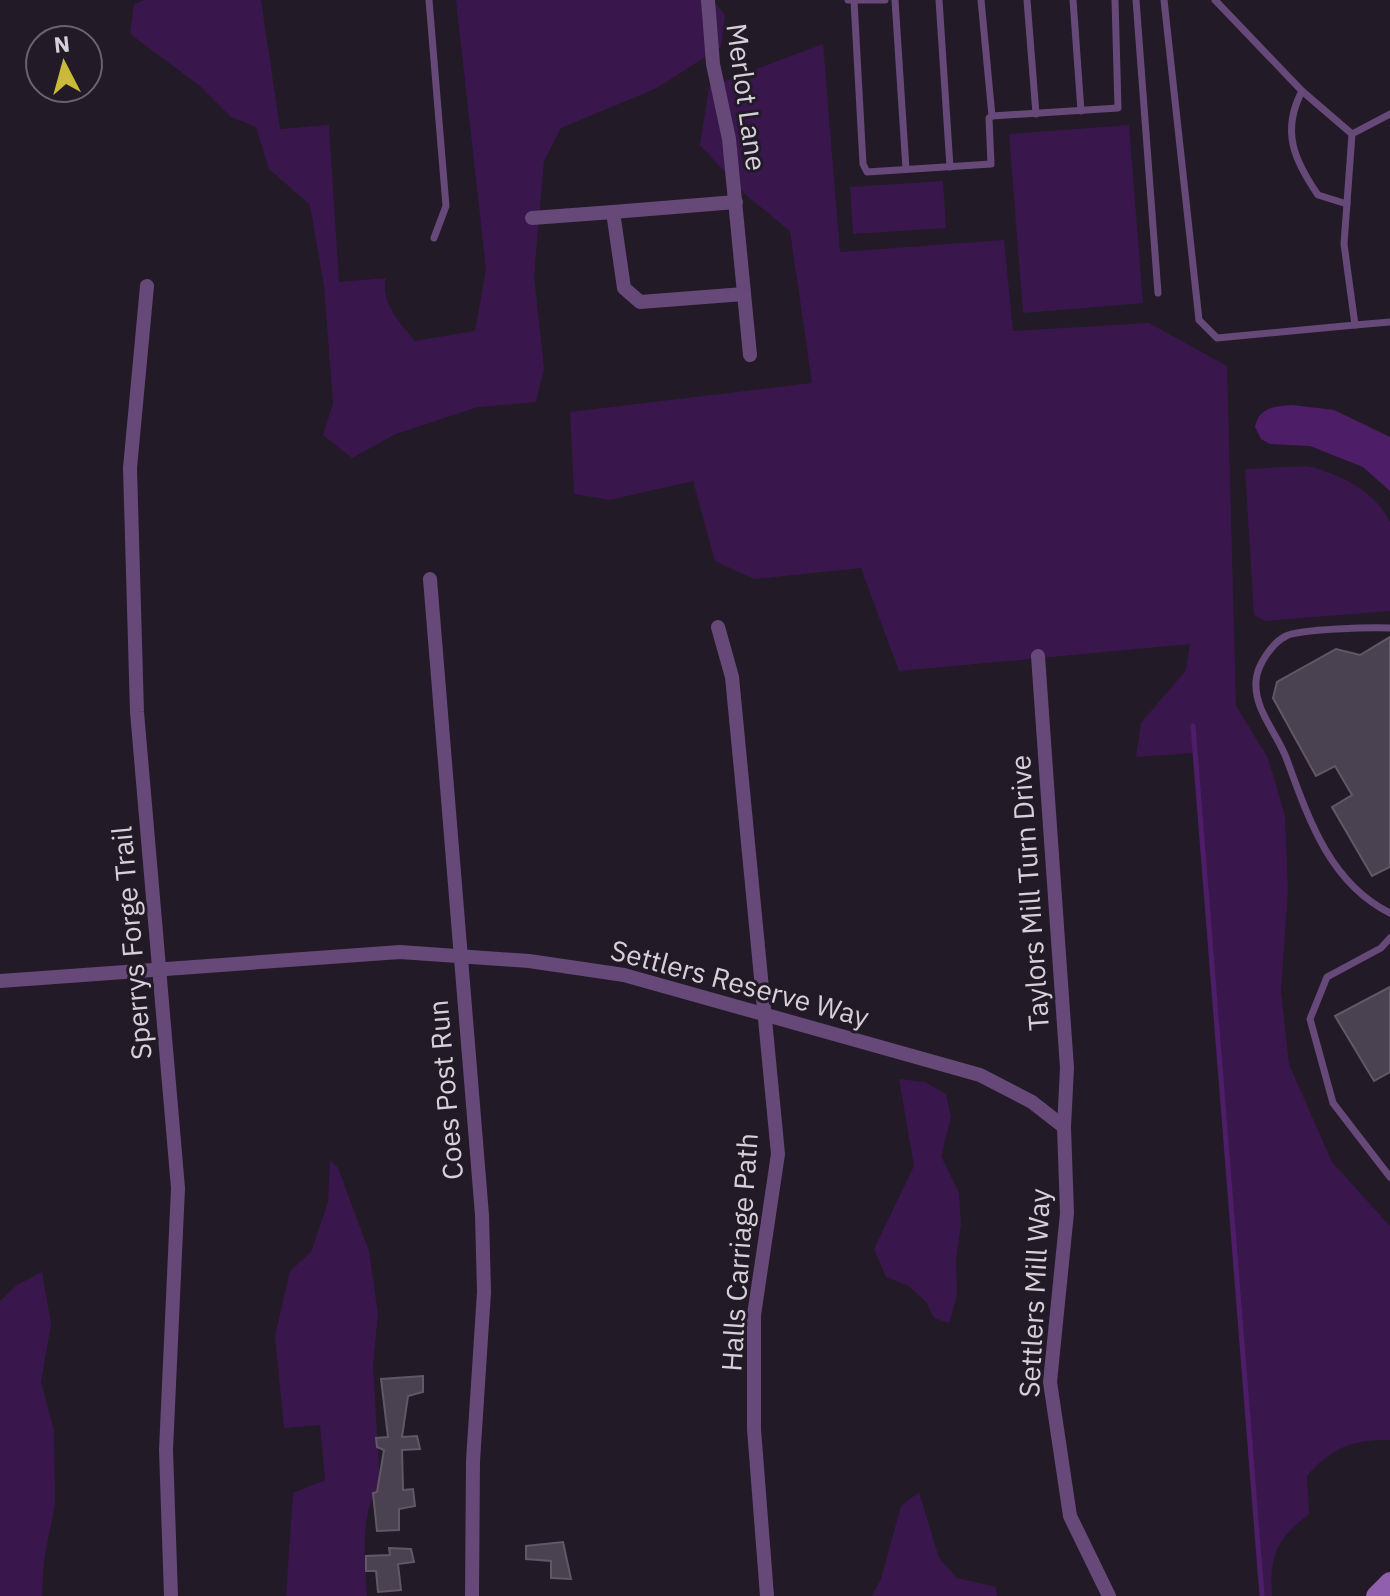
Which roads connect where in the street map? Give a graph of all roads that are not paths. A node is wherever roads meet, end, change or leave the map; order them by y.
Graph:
1 (429, 0) edge
2 (708, 0) edge
3 (878, 0) edge
4 (885, 0) edge
5 (895, 0) edge
6 (939, 0) edge
7 (981, 0) edge
8 (1027, 0) edge
9 (1073, 0) edge
10 (1115, 0) edge
11 (1136, 0) edge
12 (1164, 0) edge
13 (1215, 0) edge
14 (851, 1) edge
15 (1302, 91) junction
16 (1081, 111) junction
17 (1036, 114) junction
18 (1390, 114) edge
19 (992, 116) junction
20 (1352, 134) junction
21 (950, 167) junction
22 (906, 169) junction
23 (736, 202) junction
24 (1347, 204) junction
25 (613, 212) junction
26 (532, 218) dead end
27 (434, 238) dead end
28 (147, 286) dead end
29 (1158, 293) dead end
30 (744, 294) junction
31 (1390, 322) edge
32 (1355, 325) junction
33 (750, 355) dead end
34 (430, 579) dead end
35 (718, 627) dead end
36 (1390, 628) edge
37 (1038, 656) dead end
38 (1390, 913) edge
39 (1390, 938) edge
40 (459, 955) junction
41 (160, 972) junction
42 (0, 981) edge
43 (764, 1014) junction
44 (1064, 1127) junction
45 (1390, 1177) edge
46 (1390, 1582) edge
47 (171, 1596) edge
48 (472, 1596) edge
49 (767, 1596) edge
50 (1109, 1596) edge
51 (1376, 1596) edge

1 - 27 lane
2 - 23 street, Merlot Lane
3 - 4 lane
3 - 14 lane
5 - 22 lane
6 - 21 lane
7 - 19 lane
8 - 17 lane
9 - 16 lane
10 - 16 lane
11 - 29 lane
12 - 32 lane
13 - 15 lane
14 - 22 lane
15 - 20 lane
15 - 24 lane
16 - 17 lane
17 - 19 lane
18 - 20 lane
19 - 21 lane
20 - 24 lane
21 - 22 lane
23 - 25 street
23 - 30 street, Merlot Lane
24 - 32 lane
25 - 26 street
25 - 30 street
28 - 41 street, Sperrys Forge Trail
30 - 33 street, Merlot Lane
31 - 32 lane
34 - 40 street, Coes Post Run
35 - 43 street, Halls Carriage Path
36 - 38 lane
37 - 44 street, Taylors Mill Turn Drive
39 - 45 lane
40 - 41 street, Settlers Reserve Way
40 - 43 street, Settlers Reserve Way
40 - 48 street, Coes Post Run
41 - 42 street, Settlers Reserve Way
41 - 47 street, Sperrys Forge Trail
43 - 44 street, Settlers Reserve Way
43 - 49 street, Halls Carriage Path
44 - 50 street, Settlers Mill Way
46 - 51 main road

